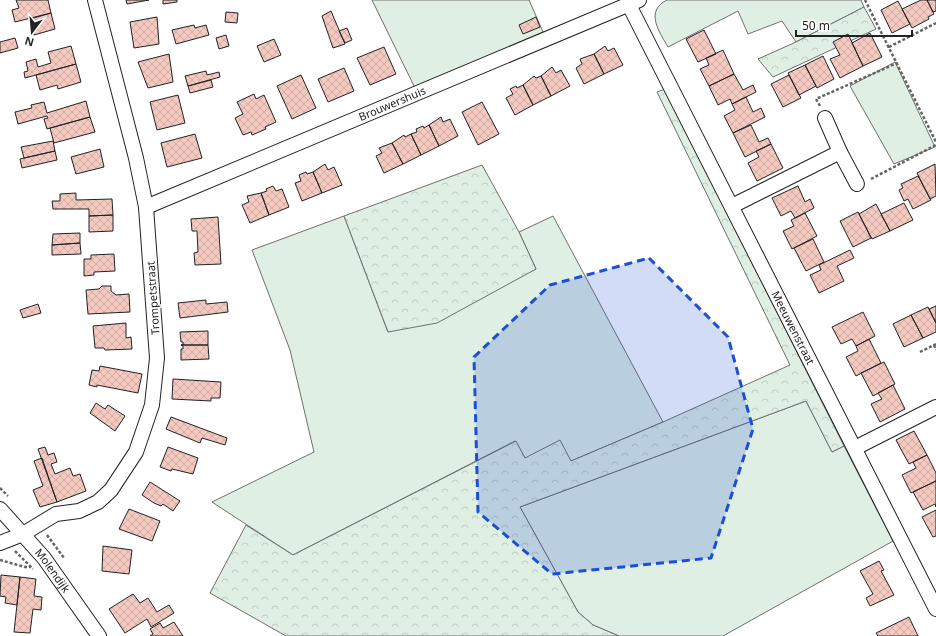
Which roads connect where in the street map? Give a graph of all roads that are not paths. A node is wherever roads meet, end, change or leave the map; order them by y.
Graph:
1 (95, 0) edge
2 (634, 2) edge
3 (825, 118) road end
4 (840, 152) junction
5 (857, 184) road end
6 (732, 206) junction
7 (146, 207) junction
8 (936, 407) edge
9 (855, 448) junction
10 (0, 509) edge
11 (23, 534) junction
12 (0, 543) edge
13 (936, 609) edge
14 (99, 636) edge

1 - 7 street, Trompetstraat
2 - 6 street, Meeuwenstraat
2 - 7 street, Brouwershuis
3 - 4 street
4 - 5 street
4 - 6 street
6 - 9 street, Meeuwenstraat
7 - 11 street, Trompetstraat
8 - 9 street
9 - 13 street, Meeuwenstraat
10 - 11 street, Molendijk
11 - 12 street, Trompetstraat
11 - 14 street, Molendijk

